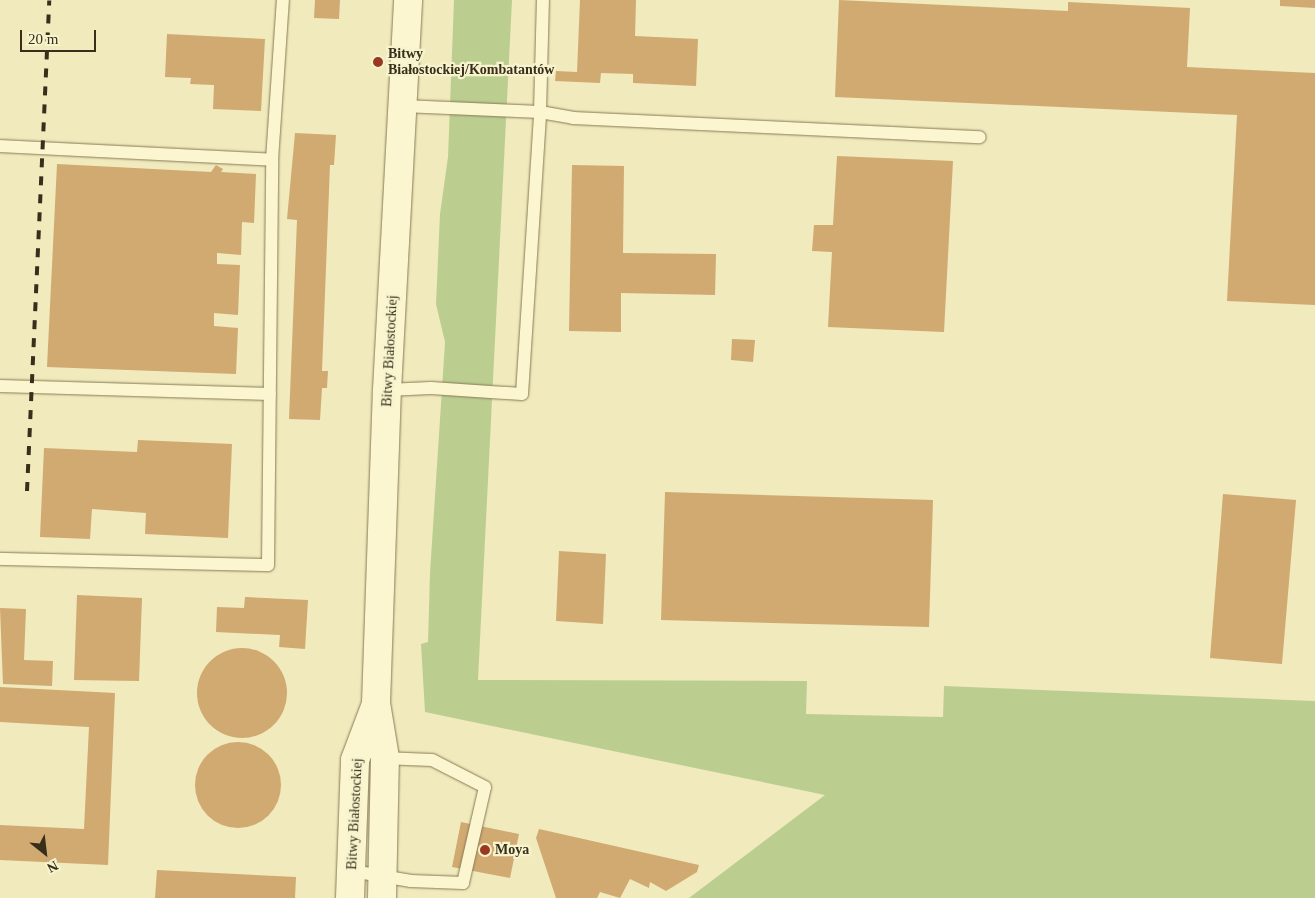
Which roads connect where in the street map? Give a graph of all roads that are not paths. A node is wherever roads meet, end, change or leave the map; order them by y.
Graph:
1 (283, 0) edge
2 (408, 0) edge
3 (543, 0) edge
4 (403, 106) junction
5 (540, 112) junction
6 (980, 137) dead end
7 (0, 146) edge
8 (272, 160) junction
9 (0, 386) edge
10 (387, 390) junction
11 (270, 394) junction
12 (0, 559) edge
13 (376, 703) junction
14 (385, 758) junction
15 (356, 760) junction
16 (352, 871) junction
17 (382, 887) edge
18 (350, 898) edge

1 - 8 lane
2 - 4 street, Bitwy Białostockiej
3 - 5 lane
4 - 5 lane
4 - 10 street, Bitwy Białostockiej
5 - 6 lane
5 - 10 lane
7 - 8 lane
8 - 11 lane
9 - 11 lane
10 - 13 street, Bitwy Białostockiej
11 - 12 lane
13 - 14 street, Bitwy Białostockiej
13 - 15 street, Bitwy Białostockiej
14 - 15 lane
14 - 17 street, Bitwy Białostockiej
14 - 17 lane
15 - 16 street, Bitwy Białostockiej
16 - 17 lane
16 - 18 street, Bitwy Białostockiej

